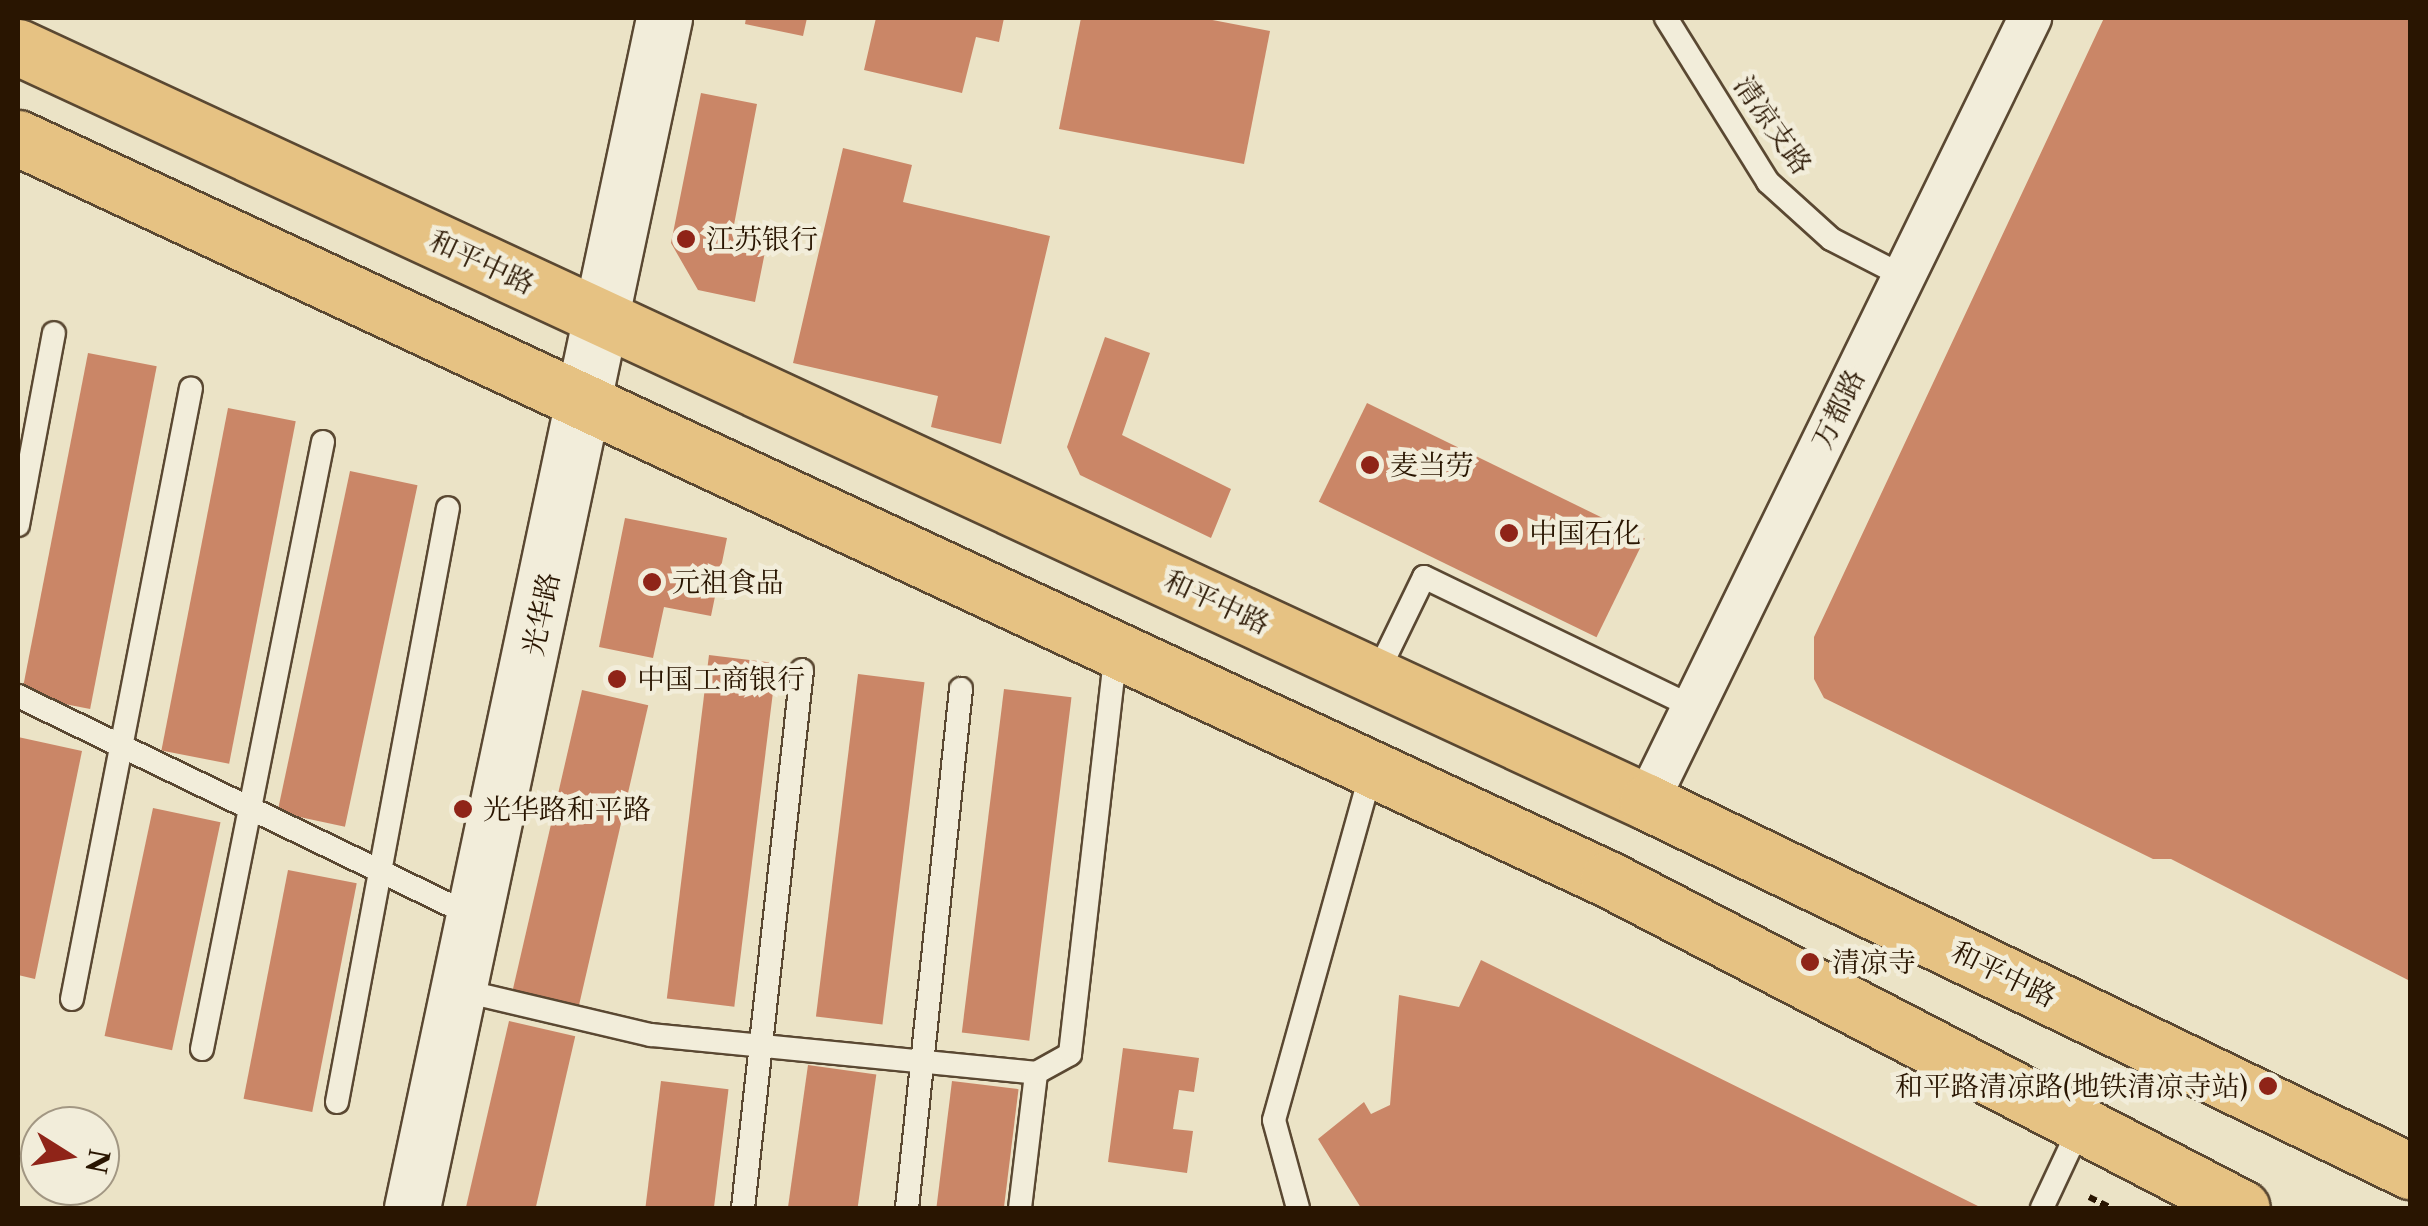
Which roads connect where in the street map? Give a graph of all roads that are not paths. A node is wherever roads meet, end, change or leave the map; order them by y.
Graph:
1 (664, 18) edge
2 (1666, 18) edge
3 (2030, 18) edge
4 (18, 46) edge
5 (18, 138) edge
6 (1903, 276) junction
7 (603, 318) junction
8 (54, 333) dead end
9 (191, 388) dead end
10 (588, 399) junction
11 (324, 442) dead end
12 (448, 508) dead end
13 (18, 526) edge
14 (1117, 648) junction
15 (802, 670) dead end
16 (1376, 676) junction
17 (962, 688) dead end
18 (18, 696) edge
19 (1693, 707) junction
20 (122, 746) junction
21 (1372, 768) junction
22 (1647, 802) junction
23 (250, 808) junction
24 (380, 871) junction
25 (475, 917) junction
26 (460, 990) junction
27 (72, 1000) dead end
28 (762, 1045) junction
29 (202, 1049) dead end
30 (922, 1061) junction
31 (1036, 1073) junction
32 (337, 1102) dead end
33 (2080, 1126) junction
34 (2410, 1171) edge
35 (412, 1208) edge
36 (744, 1208) edge
37 (907, 1208) edge
38 (1020, 1208) edge
39 (1298, 1208) edge
40 (2042, 1208) edge
41 (2242, 1208) edge

1 - 7 main road, 光华路
2 - 6 lane, 清凉支路
3 - 6 street, 万都路
4 - 7 main road, 和平中路
5 - 10 main road
6 - 19 street, 万都路
7 - 10 main road, 光华路
7 - 16 main road, 和平中路
8 - 13 lane
9 - 20 lane
10 - 14 main road
10 - 25 main road, 光华路
11 - 23 lane
12 - 24 lane
14 - 21 main road
14 - 31 lane
15 - 28 lane
16 - 19 lane
16 - 22 main road, 和平中路
17 - 30 lane
18 - 20 lane
19 - 22 street, 万都路
20 - 23 lane
20 - 27 lane
21 - 33 main road
21 - 39 lane
22 - 34 main road, 和平中路
23 - 24 lane
23 - 29 lane
24 - 25 lane
24 - 32 lane
25 - 26 main road, 光华路
26 - 28 lane
26 - 35 main road, 光华路
28 - 30 lane
28 - 36 lane
30 - 31 lane
30 - 37 lane
31 - 38 lane
33 - 40 lane
33 - 41 main road

